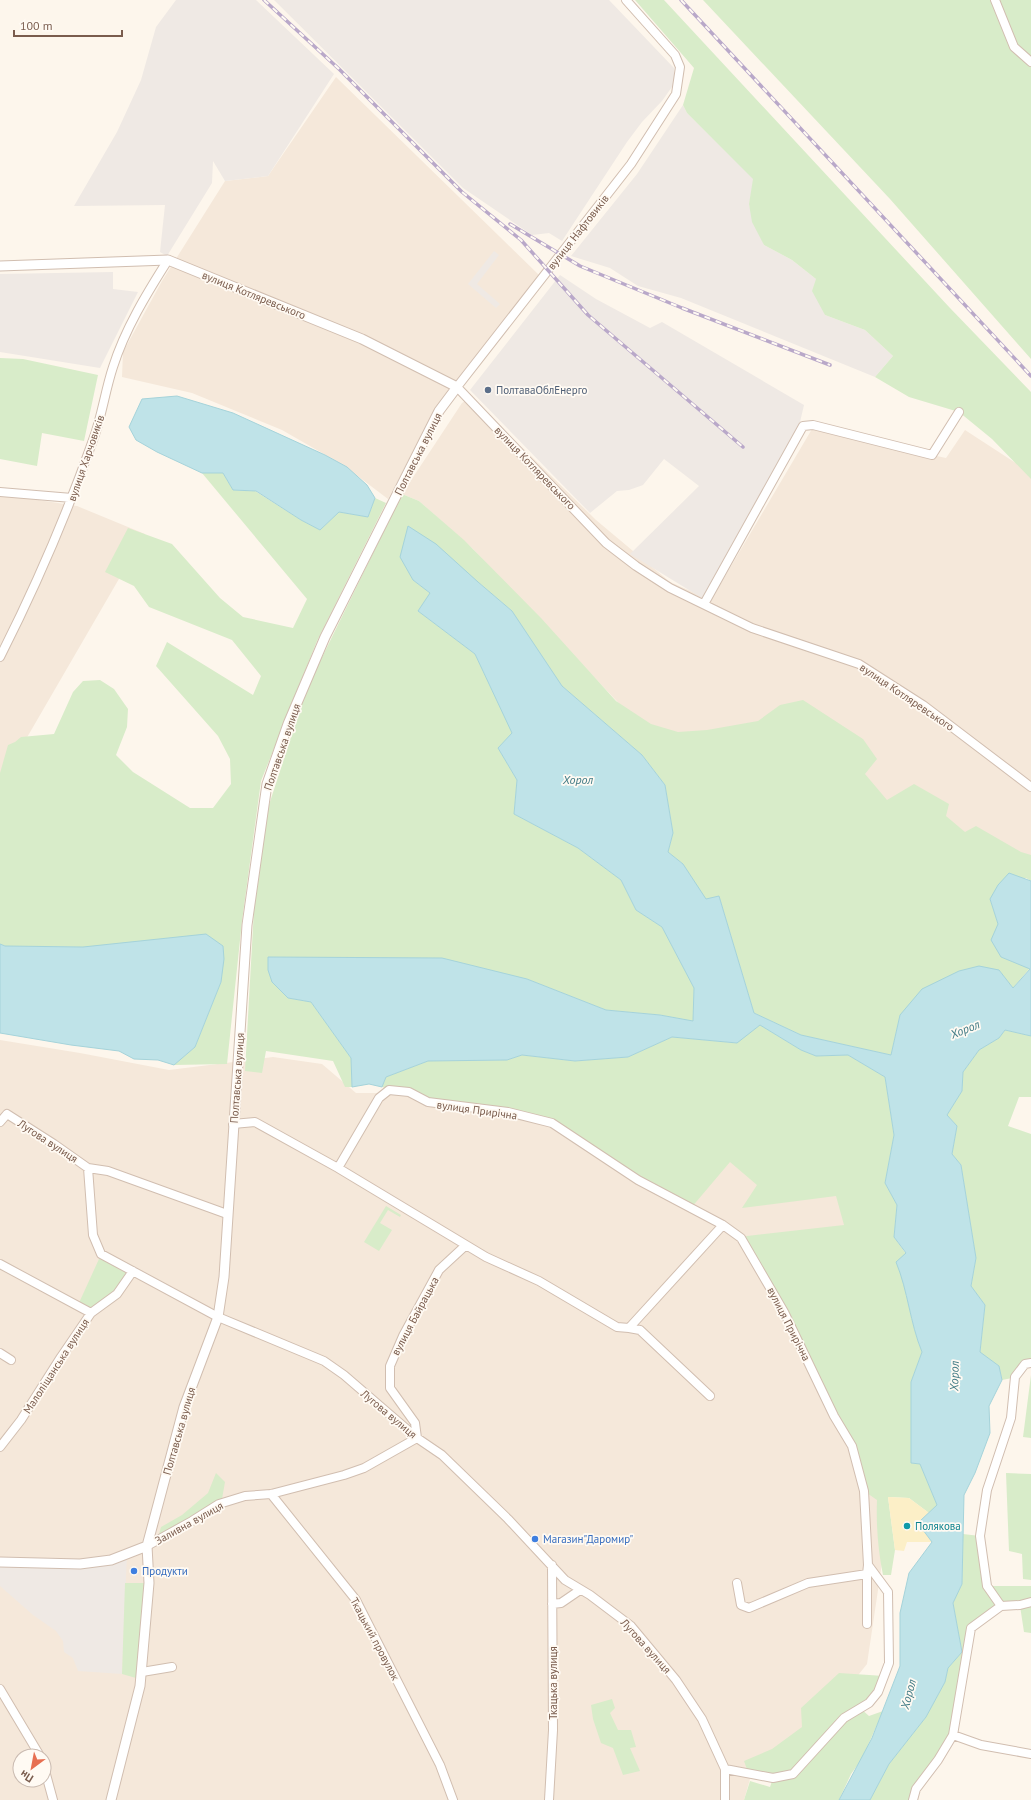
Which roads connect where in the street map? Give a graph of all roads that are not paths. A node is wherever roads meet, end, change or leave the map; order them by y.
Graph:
1 (626, 0) edge
2 (995, 0) edge
3 (1031, 62) edge
4 (168, 260) junction
5 (0, 266) edge
6 (457, 387) junction
7 (959, 412) dead end
8 (0, 492) edge
9 (72, 498) junction
10 (704, 604) junction
11 (0, 656) edge
12 (1031, 787) edge
13 (0, 1122) edge
14 (233, 1124) junction
15 (88, 1168) junction
16 (338, 1168) junction
17 (227, 1214) junction
18 (723, 1225) junction
19 (466, 1245) junction
20 (0, 1264) edge
21 (133, 1271) junction
22 (91, 1312) junction
23 (218, 1317) junction
24 (629, 1328) junction
25 (0, 1353) edge
26 (11, 1360) dead end
27 (1031, 1363) edge
28 (710, 1396) dead end
29 (417, 1438) junction
30 (0, 1447) edge
31 (270, 1494) junction
32 (147, 1546) junction
33 (0, 1562) edge
34 (552, 1565) junction
35 (868, 1565) junction
36 (867, 1574) junction
37 (737, 1583) dead end
38 (580, 1590) junction
39 (1031, 1602) edge
40 (552, 1604) junction
41 (1001, 1606) junction
42 (867, 1624) dead end
43 (172, 1667) dead end
44 (142, 1672) junction
45 (0, 1689) edge
46 (953, 1736) junction
47 (35, 1748) edge
48 (1031, 1754) edge
49 (725, 1769) junction
50 (50, 1788) edge
51 (54, 1800) edge
52 (111, 1800) edge
53 (453, 1800) edge
54 (549, 1800) edge
55 (725, 1800) edge
56 (913, 1800) edge

1 - 6 street, вулиця Нафтовиків
2 - 3 street
4 - 5 street, вулиця Котляревського
4 - 6 street, вулиця Котляревського
4 - 9 street, вулиця Харчовиків
6 - 10 street, вулиця Котляревського
6 - 14 street, Полтавська вулиця
7 - 10 street
8 - 9 street
9 - 11 street, вулиця Харчовиків
10 - 12 street, вулиця Котляревського
13 - 15 street, Лугова вулиця
14 - 16 street
14 - 17 street, Полтавська вулиця
15 - 17 street
15 - 21 street, Лугова вулиця
16 - 18 street, вулиця Прирічна
16 - 19 street
17 - 23 street, Полтавська вулиця
18 - 24 street
18 - 35 street, вулиця Прирічна
19 - 24 street
19 - 29 street, вулиця Байрацька
20 - 22 street
21 - 22 street, Малоліщанська вулиця
21 - 23 street, Лугова вулиця
22 - 30 street, Малоліщанська вулиця
23 - 29 street, Лугова вулиця
23 - 32 street, Полтавська вулиця
24 - 28 street
25 - 26 street
27 - 41 street
29 - 31 street, Заливна вулиця
29 - 34 street, Лугова вулиця
31 - 32 street, Заливна вулиця
31 - 53 street, Ткацький провулок
32 - 33 street, Заливна вулиця
32 - 44 street, Полтавська вулиця
34 - 38 street, Лугова вулиця
34 - 40 street, Ткацька вулиця
35 - 36 street, вулиця Прирічна
35 - 49 street
36 - 37 street
36 - 42 street, вулиця Прирічна
38 - 40 street
38 - 49 street, Лугова вулиця
39 - 41 street
40 - 54 street, Ткацька вулиця
41 - 46 street
43 - 44 street
44 - 52 street, Полтавська вулиця
45 - 47 street
46 - 48 street
46 - 56 street
49 - 55 street, Лугова вулиця
50 - 51 street

